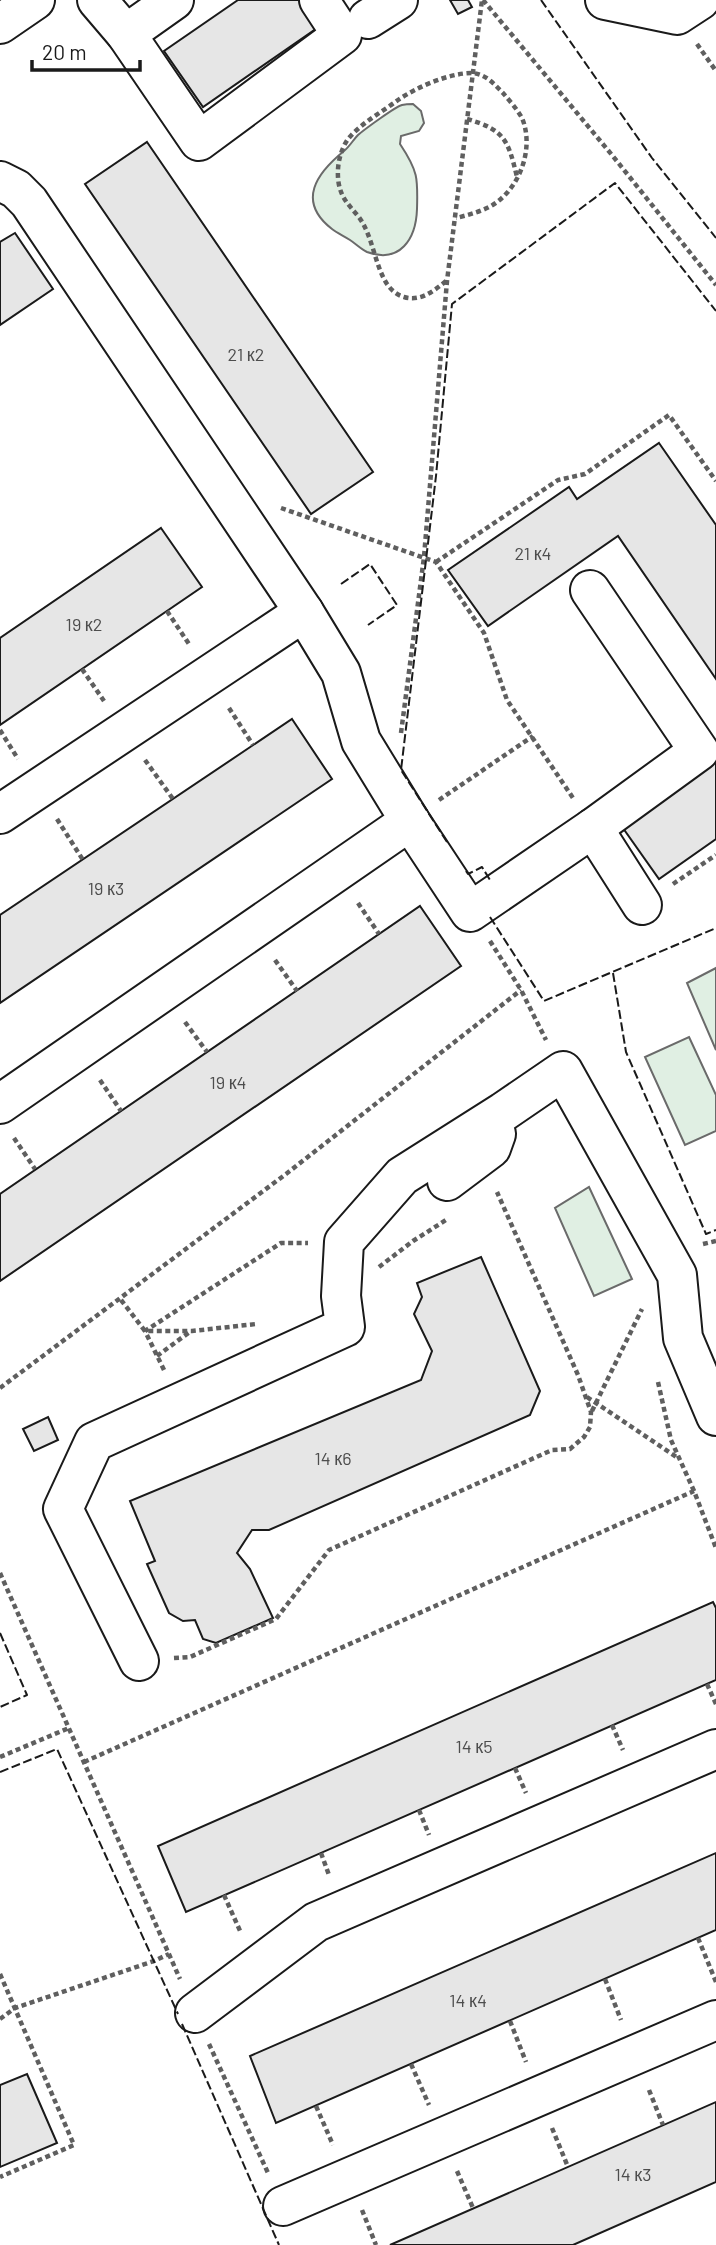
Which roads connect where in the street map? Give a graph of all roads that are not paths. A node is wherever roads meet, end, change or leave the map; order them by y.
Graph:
1 (35, 0) edge
2 (97, 0) edge
3 (173, 0) edge
4 (319, 0) edge
5 (605, 0) edge
6 (699, 0) edge
7 (0, 24) edge
8 (126, 34) junction
9 (0, 181) edge
10 (590, 590) dead end
11 (304, 612) junction
12 (402, 808) junction
13 (0, 814) edge
14 (593, 828) junction
15 (642, 905) road end
16 (503, 1112) junction
17 (4, 1116) edge
18 (447, 1181) dead end
19 (716, 1416) edge
20 (139, 1661) road end
21 (716, 1749) edge
22 (195, 2013) road end
23 (716, 2020) edge
24 (282, 2206) road end

1 - 7 lane
2 - 8 lane
3 - 8 lane
4 - 8 lane
5 - 6 lane
9 - 11 lane
10 - 14 lane
11 - 12 lane
11 - 13 lane
12 - 14 lane
12 - 17 lane
14 - 15 lane
16 - 18 lane
16 - 19 lane
16 - 20 lane
21 - 22 lane
23 - 24 lane

